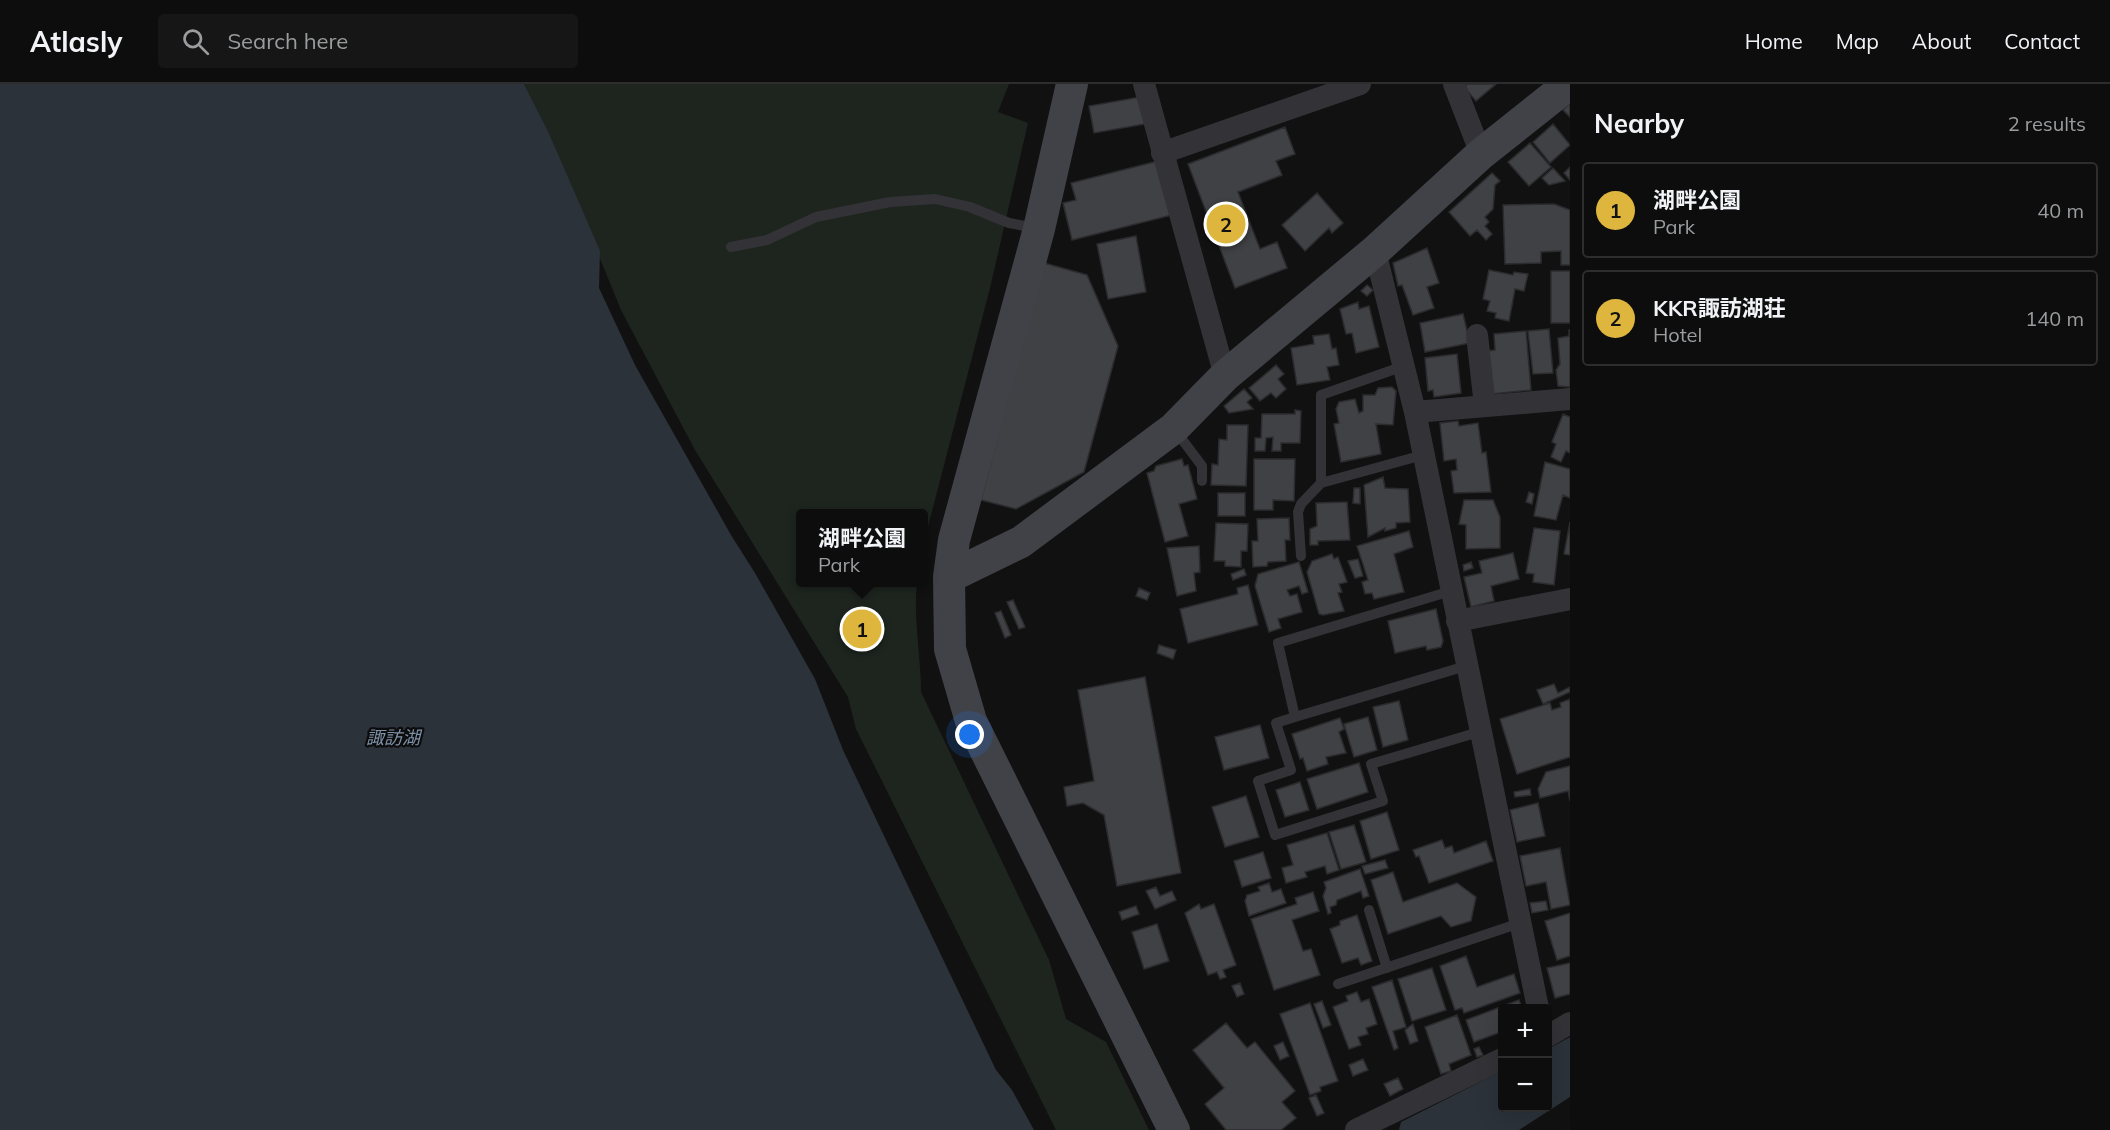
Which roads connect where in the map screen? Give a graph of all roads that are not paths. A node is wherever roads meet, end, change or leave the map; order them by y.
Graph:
1 (1072, 84) edge
2 (1144, 84) edge
3 (1360, 84) edge
4 (1454, 84) edge
5 (1569, 84) edge
6 (1162, 153) junction
7 (1481, 154) junction
8 (1039, 229) junction
9 (731, 247) dead end
10 (1375, 251) junction
11 (1478, 335) dead end
12 (1404, 366) junction
13 (1225, 376) junction
14 (1570, 399) edge
15 (1485, 406) junction
16 (1415, 412) junction
17 (1174, 428) junction
18 (1423, 455) junction
19 (1202, 481) dead end
20 (1321, 483) junction
21 (1301, 556) dead end
22 (949, 577) junction
23 (1451, 591) junction
24 (1570, 599) edge
25 (1457, 621) junction
26 (1466, 666) junction
27 (1295, 717) junction
28 (1479, 732) junction
29 (1369, 910) dead end
30 (1520, 923) junction
31 (1387, 968) junction
32 (1338, 984) dead end
33 (1537, 1004) edge
34 (1570, 1023) edge
35 (1552, 1034) edge
36 (1498, 1061) edge
37 (1174, 1130) edge
38 (1356, 1130) edge

1 - 8 street
2 - 6 street
3 - 6 street
4 - 7 street
5 - 7 street
6 - 13 street
7 - 10 street
8 - 9 lane
8 - 22 street
10 - 12 street
10 - 13 street
11 - 15 street
12 - 16 street
12 - 20 lane
13 - 17 street
14 - 15 street
15 - 16 street
16 - 18 street
17 - 19 lane
17 - 22 street
18 - 20 lane
18 - 23 street
20 - 21 lane
22 - 37 street
23 - 25 street
23 - 27 lane
24 - 25 street
25 - 26 street
26 - 27 lane
26 - 28 street
27 - 28 lane
28 - 30 street
29 - 31 lane
30 - 31 lane
30 - 33 street
31 - 32 lane
34 - 35 street
36 - 38 street

